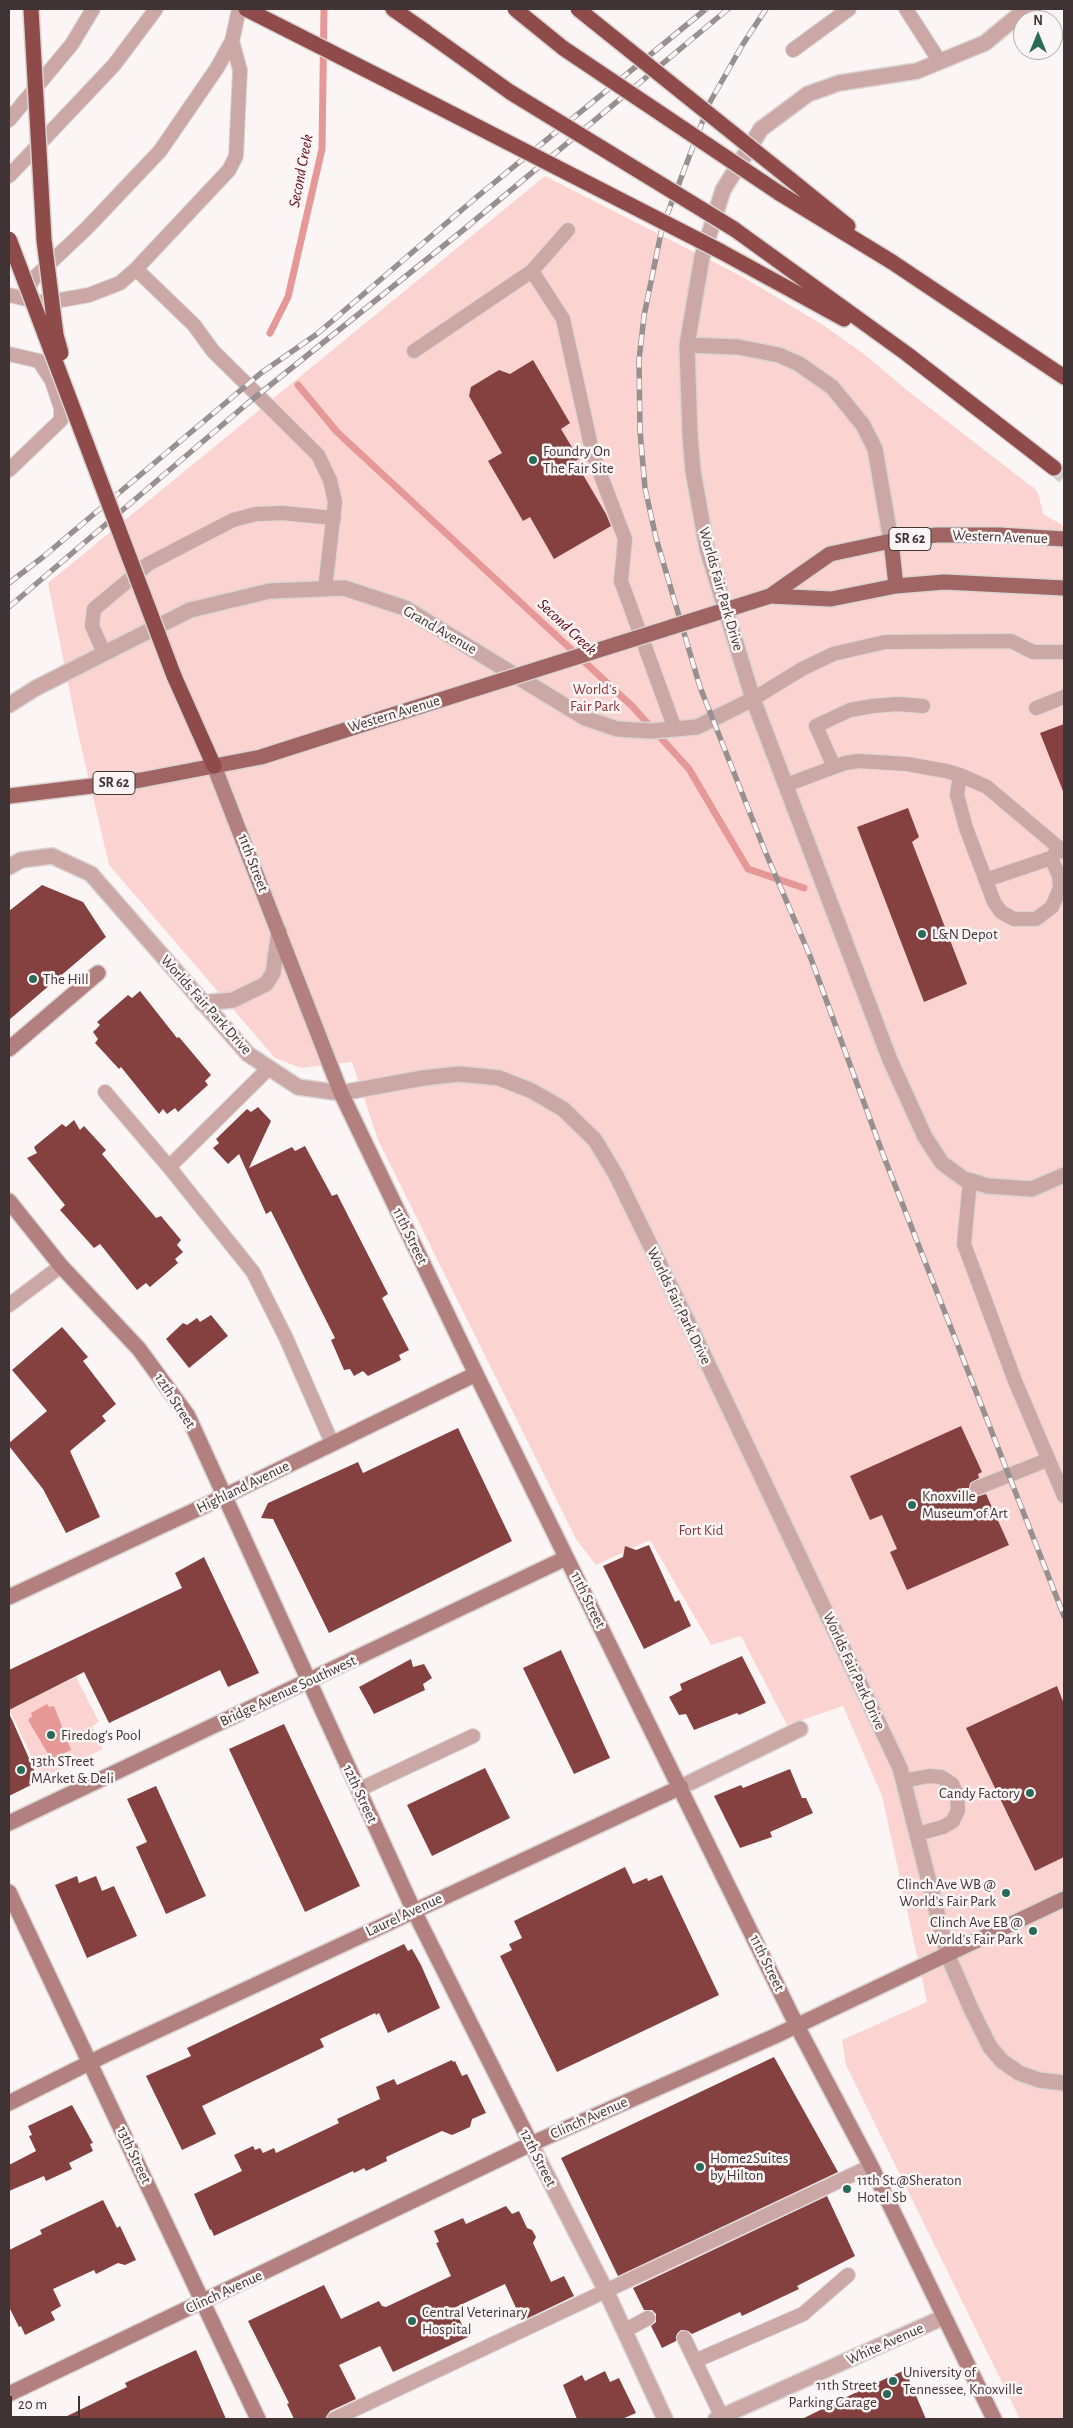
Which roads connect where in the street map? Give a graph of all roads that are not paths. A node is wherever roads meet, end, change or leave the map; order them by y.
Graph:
1 (32, 9) edge
2 (93, 9) edge
3 (156, 9) edge
4 (239, 9) edge
5 (246, 9) edge
6 (393, 9) edge
7 (515, 9) edge
8 (578, 9) edge
9 (849, 9) edge
10 (906, 9) edge
11 (1026, 9) edge
12 (232, 40) junction
13 (793, 50) dead end
14 (940, 62) junction
15 (9, 120) edge
16 (9, 176) edge
17 (568, 230) dead end
18 (9, 239) edge
19 (892, 262) junction
20 (136, 269) junction
21 (532, 271) junction
22 (9, 295) edge
23 (24, 299) junction
24 (687, 345) junction
25 (414, 351) dead end
26 (9, 354) edge
27 (907, 354) junction
28 (1064, 377) edge
29 (85, 441) junction
30 (1054, 468) tunnel mouth
31 (9, 470) edge
32 (334, 518) junction
33 (1064, 530) edge
34 (999, 535) junction
35 (1064, 539) edge
36 (891, 541) junction
37 (896, 586) junction
38 (1064, 588) edge
39 (326, 589) junction
40 (770, 596) junction
41 (1064, 652) edge
42 (104, 653) junction
43 (1064, 697) edge
44 (753, 699) junction
45 (9, 706) edge
46 (923, 706) dead end
47 (1036, 708) dead end
48 (671, 730) junction
49 (214, 766) junction
50 (834, 767) junction
51 (960, 775) junction
52 (786, 785) junction
53 (10, 796) edge
54 (1058, 853) edge
55 (9, 867) edge
56 (986, 880) junction
57 (279, 931) junction
58 (98, 973) dead end
59 (202, 1002) junction
60 (9, 1049) edge
61 (269, 1068) junction
62 (105, 1092) dead end
63 (341, 1093) junction
64 (169, 1166) junction
65 (1064, 1175) edge
66 (970, 1180) junction
67 (9, 1201) edge
68 (61, 1266) junction
69 (9, 1305) edge
70 (476, 1374) junction
71 (332, 1443) junction
72 (1047, 1460) junction
73 (977, 1488) dead end
74 (223, 1496) junction
75 (1064, 1496) edge
76 (566, 1558) junction
77 (9, 1598) edge
78 (308, 1682) junction
79 (800, 1729) dead end
80 (473, 1736) dead end
81 (903, 1781) junction
82 (680, 1787) junction
83 (358, 1790) junction
84 (9, 1822) edge
85 (917, 1834) junction
86 (9, 1892) edge
87 (1064, 1899) edge
88 (414, 1910) junction
89 (948, 1956) junction
90 (797, 2026) junction
91 (90, 2062) junction
92 (1064, 2083) edge
93 (9, 2103) edge
94 (531, 2144) junction
95 (871, 2166) junction
96 (848, 2275) dead end
97 (606, 2291) junction
98 (202, 2302) junction
99 (944, 2317) junction
100 (648, 2318) dead end
101 (624, 2330) junction
102 (684, 2338) dead end
103 (695, 2361) junction
104 (9, 2394) edge
105 (719, 2418) edge
106 (258, 2419) edge
107 (334, 2419) edge
108 (665, 2419) edge
109 (994, 2419) edge

1 - 29 highway, bridge
2 - 15 lane
3 - 16 lane
4 - 12 lane
5 - 27 highway, bridge
6 - 27 highway, bridge
7 - 19 highway, bridge
8 - 19 highway, bridge
9 - 13 lane
10 - 14 lane
11 - 14 street, Worlds Fair Park Drive
12 - 20 lane
12 - 23 lane
14 - 24 street, Worlds Fair Park Drive
17 - 21 lane
18 - 29 highway, bridge
19 - 28 highway
20 - 23 lane
20 - 32 lane
21 - 25 lane
21 - 48 lane
22 - 23 lane
24 - 36 street
24 - 44 street, Worlds Fair Park Drive
26 - 31 lane
27 - 30 highway
29 - 49 highway, bridge
32 - 39 lane
32 - 42 lane
33 - 34 main road
34 - 35 main road, Western Avenue / SR 62
34 - 36 main road, Western Avenue / SR 62
36 - 37 main road
36 - 40 main road, Western Avenue / SR 62
37 - 38 main road, Western Avenue / SR 62
37 - 40 main road, Western Avenue / SR 62
39 - 42 street, Grand Avenue
39 - 48 street, Grand Avenue
40 - 49 main road, Western Avenue / SR 62, bridge
41 - 44 lane
42 - 45 street, Grand Avenue
43 - 47 lane
44 - 48 street, Grand Avenue
44 - 52 street, Worlds Fair Park Drive
46 - 50 lane
49 - 53 main road, Western Avenue / SR 62
49 - 57 street, 11th Street
50 - 51 lane
50 - 52 lane
51 - 54 lane
51 - 56 lane
52 - 66 street, Worlds Fair Park Drive
54 - 56 lane
54 - 56 lane
55 - 59 street, Worlds Fair Park Drive
57 - 59 street
57 - 63 street, 11th Street
58 - 60 street
59 - 61 street, Worlds Fair Park Drive
61 - 63 street, Worlds Fair Park Drive
61 - 64 lane
62 - 64 lane
63 - 70 street, 11th Street
63 - 81 street, Worlds Fair Park Drive
64 - 71 lane
65 - 66 street, Worlds Fair Park Drive
66 - 72 lane
67 - 68 street, 12th Street
68 - 69 lane
68 - 74 street, 12th Street
70 - 71 street, Highland Avenue
70 - 76 street, 11th Street
71 - 74 street, Highland Avenue
72 - 73 lane
72 - 75 lane
74 - 77 street, Highland Avenue
74 - 78 street, 12th Street
76 - 78 street, Bridge Avenue Southwest
76 - 82 street, 11th Street
78 - 83 street, 12th Street
78 - 84 street, Bridge Avenue Southwest
79 - 82 street, Laurel Avenue
80 - 83 lane
81 - 85 street, Worlds Fair Park Drive
81 - 85 lane
82 - 88 street, Laurel Avenue
82 - 90 street, 11th Street
83 - 88 street, 12th Street
85 - 89 street, Worlds Fair Park Drive
86 - 91 street, 13th Street
87 - 89 street, Clinch Avenue
88 - 91 street, Laurel Avenue
88 - 94 street, 12th Street
89 - 90 street, Clinch Avenue
89 - 92 street, Worlds Fair Park Drive
90 - 94 street, Clinch Avenue
90 - 95 street, 11th Street
91 - 93 street, Laurel Avenue
91 - 98 street, 13th Street
94 - 97 street, 12th Street
94 - 98 street, Clinch Avenue
95 - 97 lane
95 - 99 street, 11th Street
96 - 103 lane
97 - 101 street, 12th Street
97 - 107 lane
98 - 104 street, Clinch Avenue
98 - 106 street, 13th Street
99 - 105 street, White Avenue
99 - 109 street, 11th Street
100 - 101 lane
101 - 108 street, 12th Street
102 - 103 lane
103 - 105 lane

